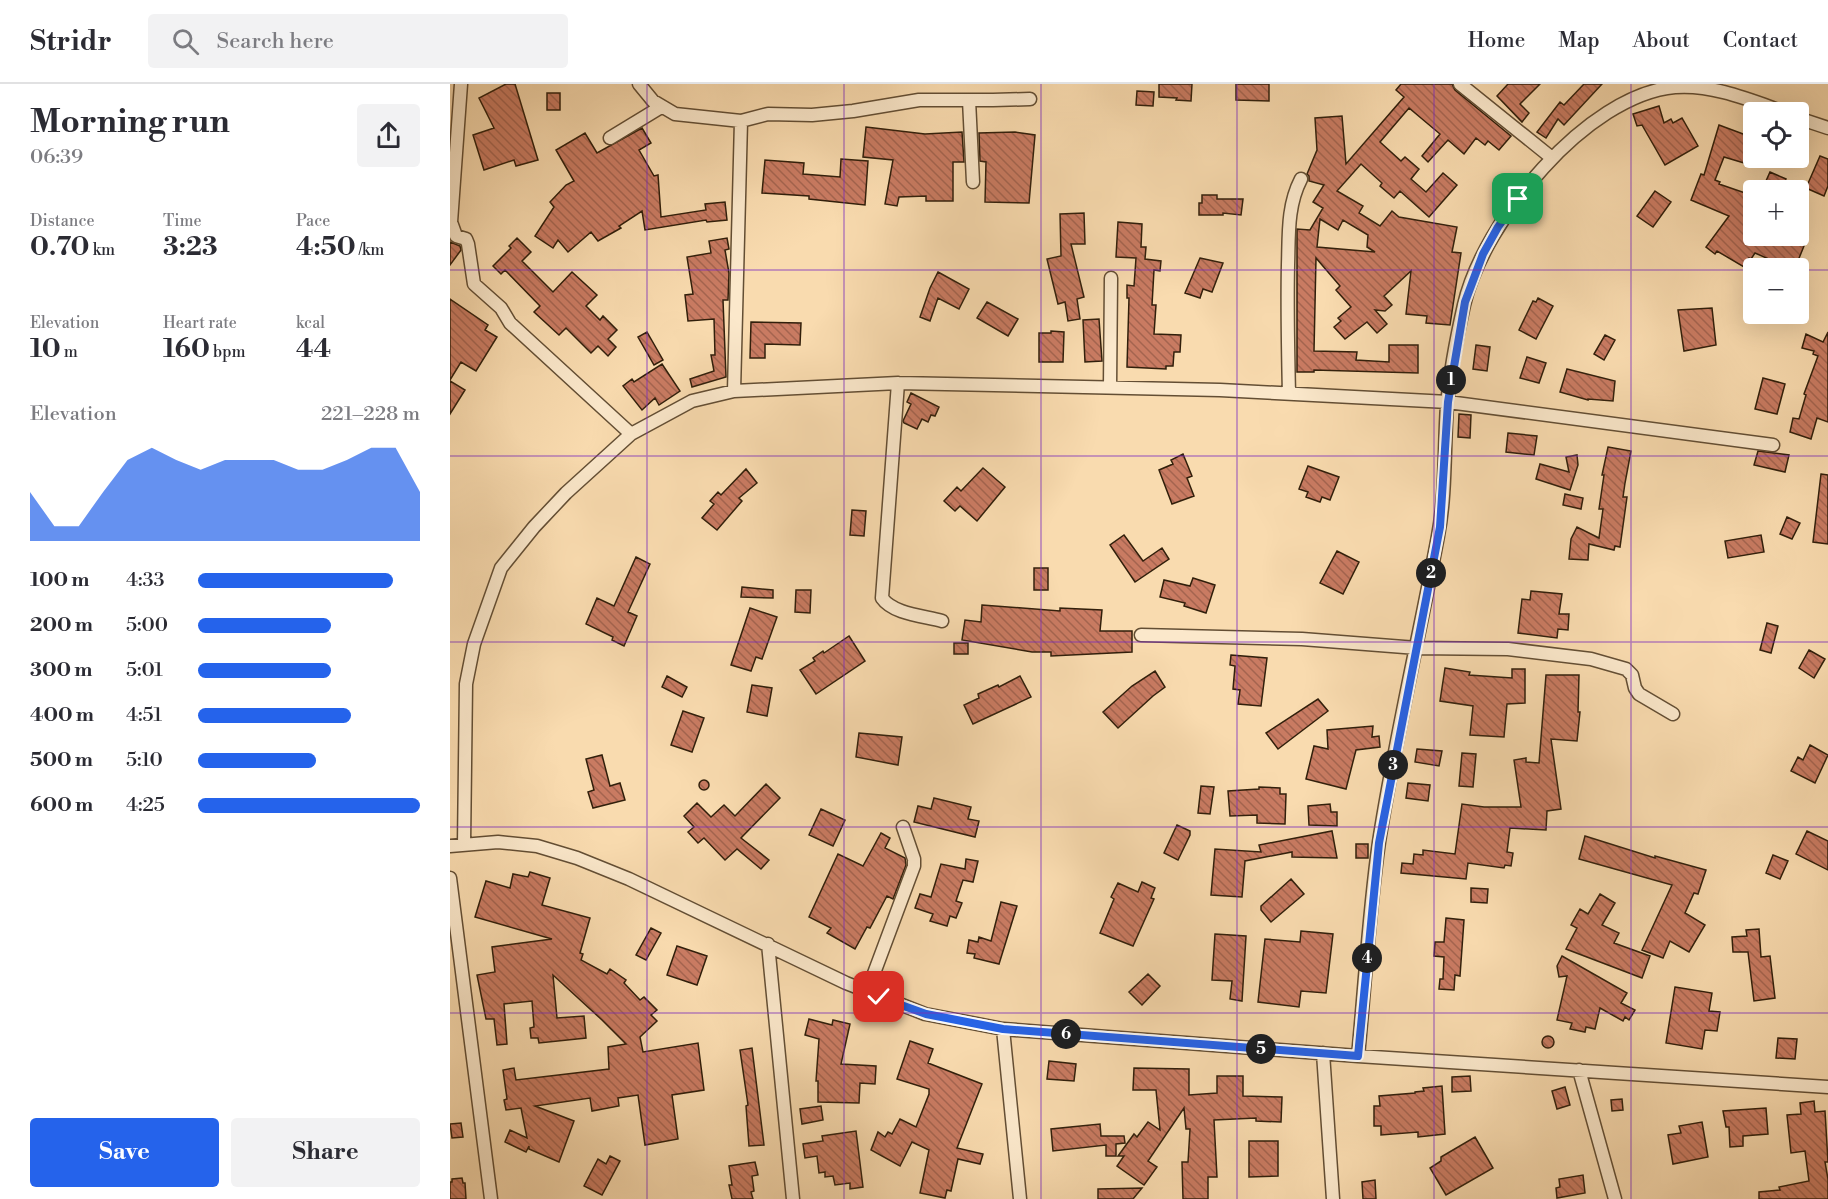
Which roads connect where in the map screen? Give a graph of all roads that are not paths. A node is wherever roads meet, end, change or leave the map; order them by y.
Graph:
1 (462, 84) edge
2 (639, 84) edge
3 (1460, 84) edge
4 (1030, 99) dead end
5 (969, 100) junction
6 (1754, 102) edge
7 (661, 107) junction
8 (741, 121) junction
9 (1809, 122) edge
10 (1828, 128) edge
11 (610, 138) dead end
12 (1552, 158) junction
13 (1301, 179) dead end
14 (973, 182) dead end
15 (1111, 279) dead end
16 (898, 383) junction
17 (1110, 387) junction
18 (734, 392) junction
19 (1289, 394) junction
20 (1448, 402) junction
21 (631, 434) junction
22 (1773, 445) dead end
23 (942, 621) dead end
24 (1141, 635) dead end
25 (1417, 648) junction
26 (1673, 714) dead end
27 (903, 827) dead end
28 (464, 844) junction
29 (450, 846) edge
30 (450, 878) edge
31 (768, 944) junction
32 (867, 992) junction
33 (1003, 1029) junction
34 (1323, 1053) junction
35 (1358, 1056) junction
36 (1579, 1071) junction
37 (1828, 1087) edge
38 (491, 1199) edge
39 (793, 1199) edge
40 (1020, 1199) edge
41 (1333, 1199) edge
42 (1615, 1199) edge

1 - 21 street
2 - 7 street
3 - 12 street
4 - 5 street
5 - 8 street
5 - 14 street
6 - 12 street
7 - 8 street
7 - 11 street
8 - 18 street
9 - 10 street
12 - 20 street
13 - 19 street
15 - 17 street
16 - 17 street
16 - 18 street
16 - 23 street
17 - 19 street
18 - 21 street
19 - 20 street
20 - 22 street
20 - 25 street
21 - 28 street
24 - 25 street
25 - 26 street
25 - 35 street
27 - 32 street
28 - 29 street
28 - 31 street
30 - 38 street
31 - 32 street
31 - 39 street
32 - 33 street
33 - 34 street
33 - 40 street
34 - 35 street
34 - 41 street
35 - 36 street
36 - 37 street
36 - 42 street

